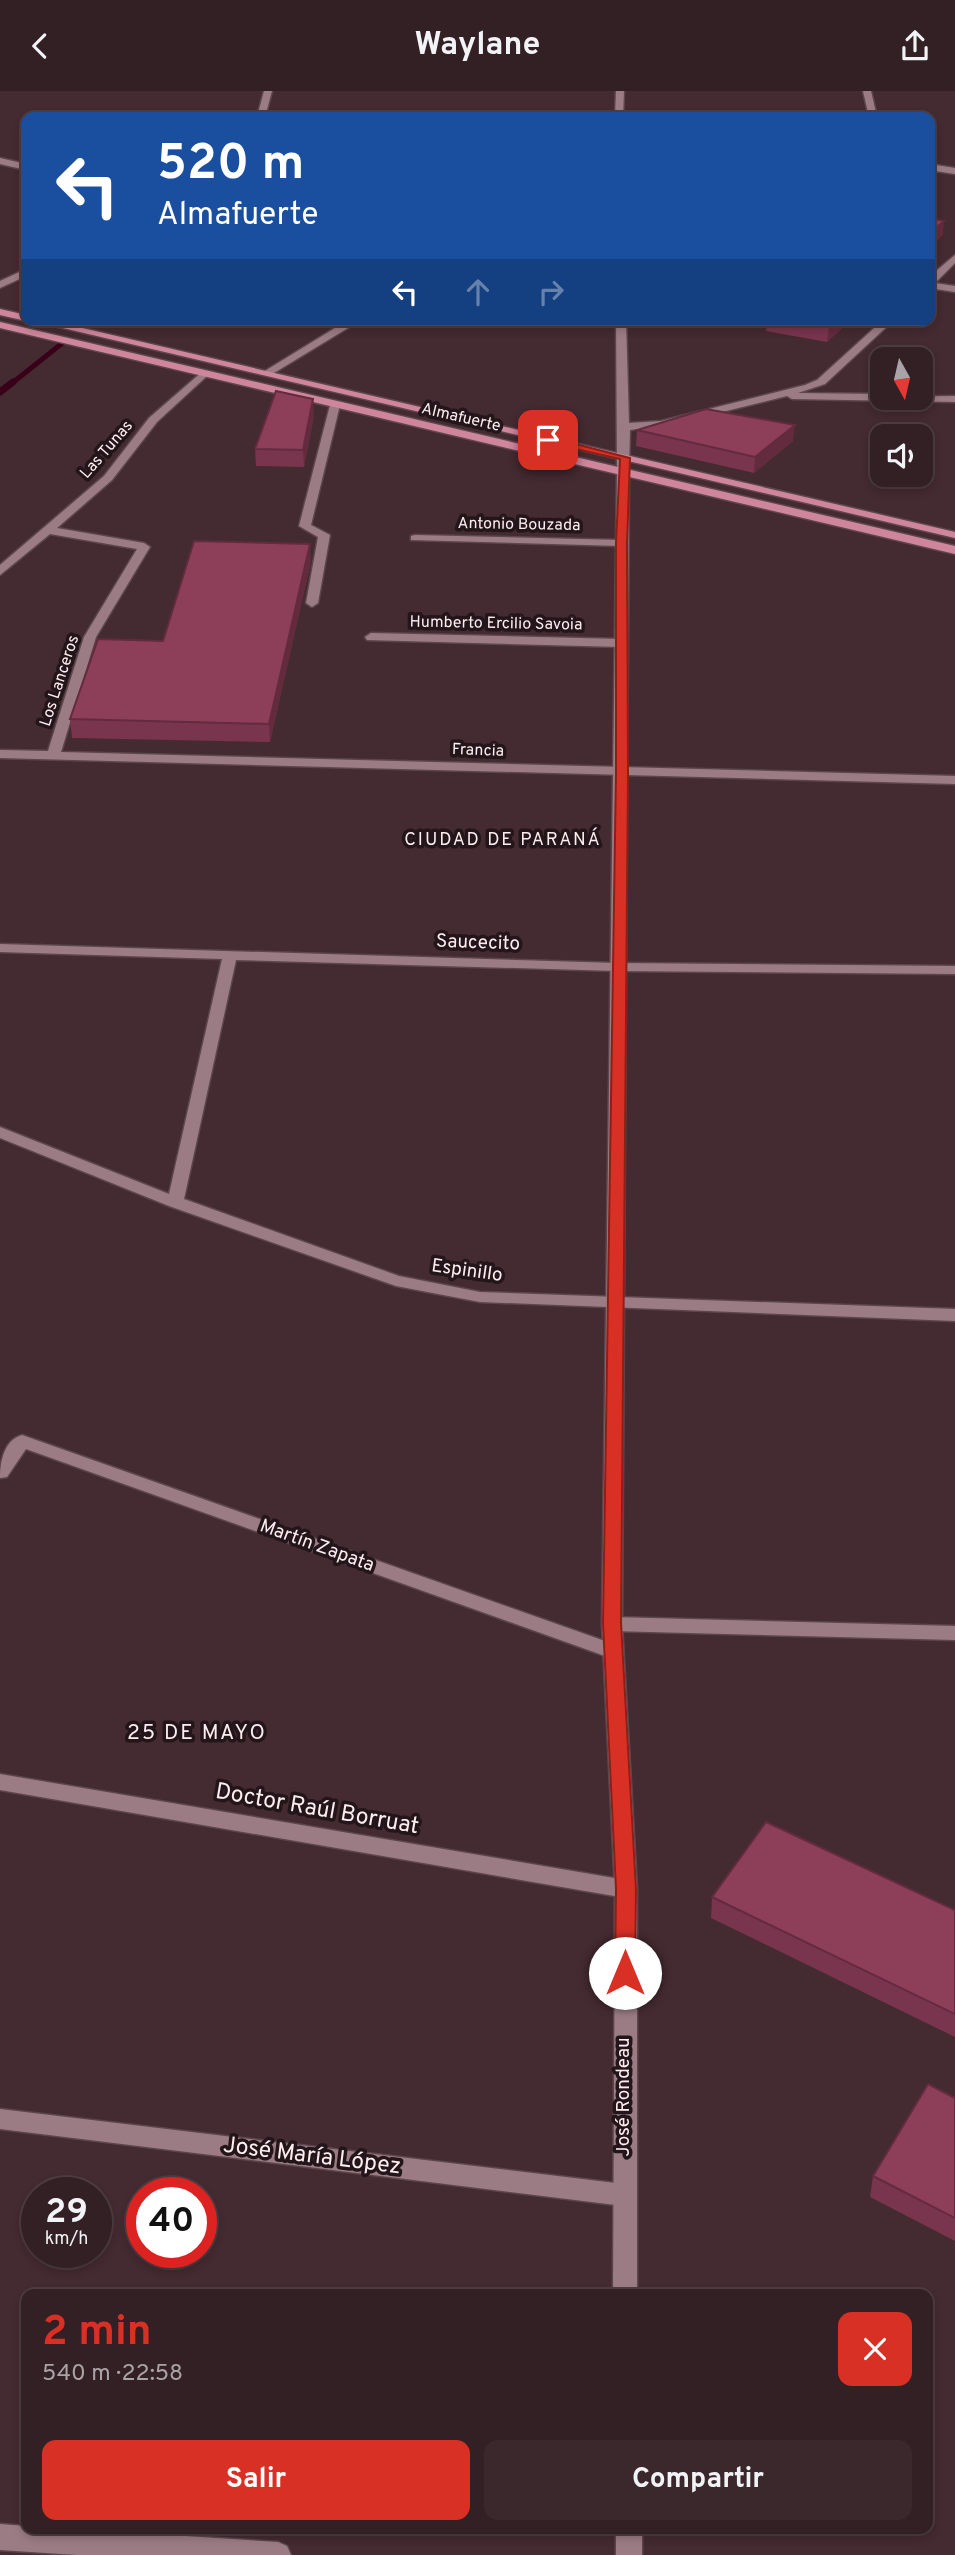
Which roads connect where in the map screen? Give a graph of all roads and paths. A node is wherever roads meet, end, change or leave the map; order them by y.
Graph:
1 (268, 91) edge
2 (620, 91) edge
3 (867, 91) edge
4 (262, 112) edge
5 (619, 112) edge
6 (872, 112) edge
7 (0, 161) edge
8 (21, 166) edge
9 (935, 168) edge
10 (955, 171) edge
11 (955, 258) edge
12 (21, 274) edge
13 (935, 277) edge
14 (935, 283) edge
15 (0, 285) edge
16 (955, 289) edge
17 (0, 312) edge
18 (21, 317) edge
19 (0, 324) edge
20 (60, 326) edge
21 (346, 326) edge
22 (621, 326) edge
23 (882, 326) edge
24 (203, 374) junction
25 (265, 374) junction
26 (778, 396) junction
27 (955, 399) edge
28 (335, 405) junction
29 (624, 427) junction
30 (624, 465) junction
31 (49, 530) junction
32 (955, 535) edge
33 (415, 538) dead end
34 (621, 543) junction
35 (955, 550) edge
36 (0, 571) edge
37 (312, 603) dead end
38 (371, 637) dead end
39 (621, 643) junction
40 (0, 754) edge
41 (53, 755) junction
42 (622, 772) junction
43 (955, 780) edge
44 (0, 948) edge
45 (230, 955) junction
46 (617, 967) junction
47 (955, 970) edge
48 (0, 1132) edge
49 (176, 1202) junction
50 (615, 1302) junction
51 (955, 1315) edge
52 (0, 1472) edge
53 (612, 1623) junction
54 (955, 1633) edge
55 (612, 1651) junction
56 (0, 1782) edge
57 (626, 1889) junction
58 (0, 2119) edge
59 (624, 2195) junction
60 (625, 2289) edge
61 (629, 2534) edge
62 (0, 2537) edge
63 (278, 2555) edge
64 (629, 2555) edge

1 - 4 street
2 - 5 street
3 - 6 street
7 - 8 street
9 - 10 street
11 - 13 street
12 - 15 street
14 - 16 street
17 - 18 main road
19 - 24 main road, Almafuerte
20 - 25 main road, Almafuerte
21 - 25 street
22 - 29 street, José Rondeau
23 - 26 street
24 - 28 main road, Almafuerte
24 - 31 street, Las Tunas
25 - 30 main road, Almafuerte
26 - 27 street
26 - 29 street
28 - 30 main road, Almafuerte
28 - 37 street
29 - 30 street, José Rondeau
30 - 32 main road, Almafuerte
30 - 34 street, José Rondeau
30 - 35 main road, Almafuerte
31 - 36 street, Las Tunas
31 - 41 street, Los Lanceros
33 - 34 street, Antonio Bouzada
34 - 39 street, José Rondeau
38 - 39 street, Humberto Ercilio Savoia
39 - 42 street, José Rondeau
40 - 41 street, Francia
41 - 42 street, Francia
42 - 43 street, Francia
42 - 46 street, José Rondeau
44 - 45 street, Saucecito
45 - 46 street, Saucecito
45 - 49 street
46 - 47 street, Saucecito
46 - 50 street, José Rondeau
48 - 49 street, Espinillo
49 - 50 street, Espinillo
50 - 51 street, Espinillo
50 - 53 street, José Rondeau
52 - 55 street, Martín Zapata
53 - 54 street
53 - 55 street, José Rondeau
55 - 57 street, José Rondeau
56 - 57 street, Doctor Raúl Borruat
57 - 59 street, José Rondeau
58 - 59 street, José María López
59 - 60 street, José Rondeau
61 - 64 street
62 - 63 street

